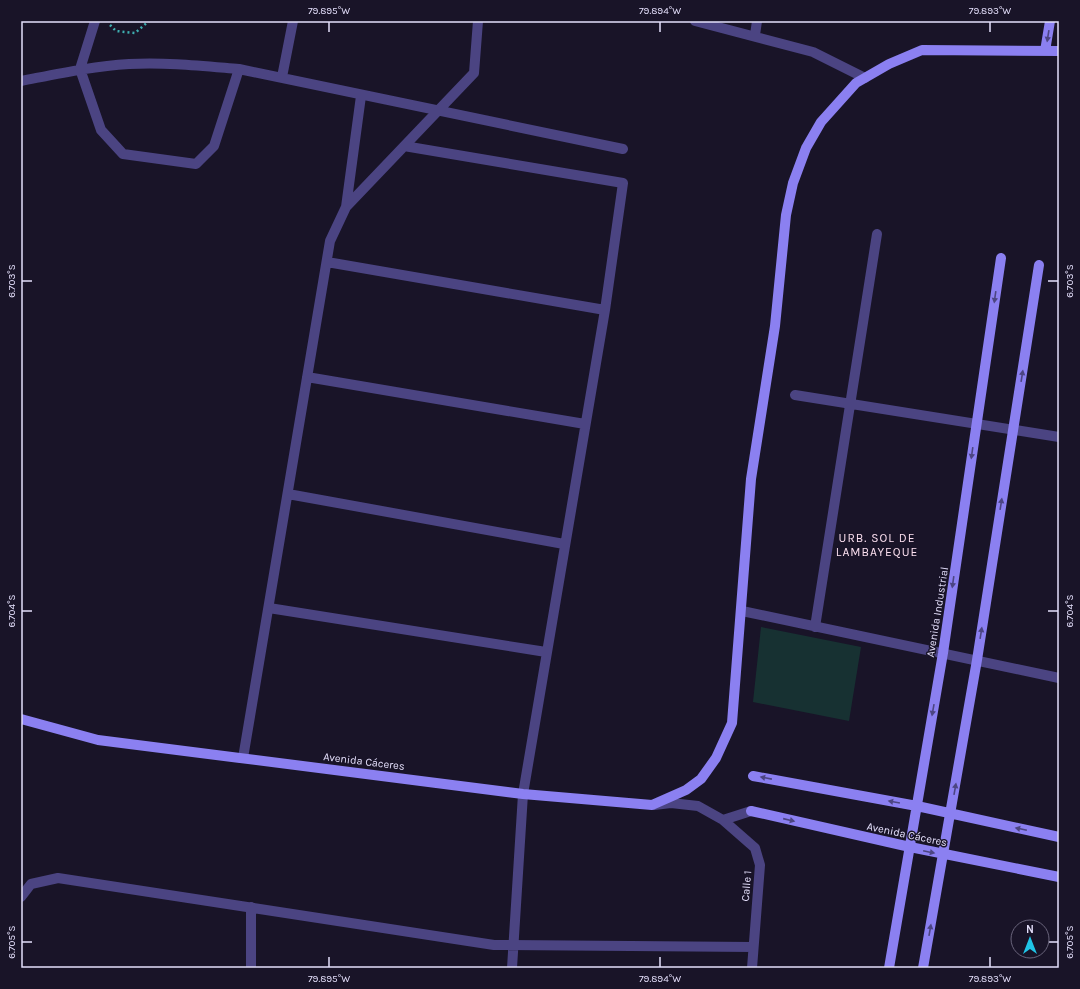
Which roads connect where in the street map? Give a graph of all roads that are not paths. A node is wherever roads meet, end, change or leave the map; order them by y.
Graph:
1 (95, 21) edge
2 (293, 21) edge
3 (478, 21) edge
4 (695, 21) edge
5 (757, 21) edge
6 (1050, 21) edge
7 (755, 35) junction
8 (1045, 51) junction
9 (1059, 52) edge
10 (80, 69) junction
11 (239, 69) junction
12 (282, 77) junction
13 (865, 78) junction
14 (21, 81) edge
15 (361, 96) junction
16 (437, 111) junction
17 (404, 146) junction
18 (623, 149) dead end
19 (346, 207) junction
20 (878, 234) dead end
21 (1001, 258) dead end
22 (327, 262) junction
23 (1039, 265) dead end
24 (605, 310) junction
25 (308, 377) junction
26 (794, 395) dead end
27 (850, 404) junction
28 (585, 424) junction
29 (977, 425) junction
30 (1013, 431) junction
31 (1059, 437) edge
32 (288, 494) junction
33 (564, 544) junction
34 (269, 608) junction
35 (742, 611) junction
36 (815, 627) junction
37 (546, 652) junction
38 (943, 653) junction
39 (977, 660) junction
40 (1059, 678) edge
41 (21, 719) edge
42 (243, 758) junction
43 (753, 776) dead end
44 (523, 794) junction
45 (652, 805) junction
46 (917, 806) junction
47 (950, 814) junction
48 (724, 820) junction
49 (1059, 837) edge
50 (910, 847) junction
51 (944, 855) junction
52 (1059, 877) edge
53 (21, 896) edge
54 (251, 907) junction
55 (513, 947) junction
56 (753, 947) junction
57 (251, 968) edge
58 (512, 968) edge
59 (752, 968) edge
60 (888, 968) edge
61 (923, 968) edge

1 - 10 street
2 - 12 street
3 - 16 street
4 - 7 street
5 - 7 street
6 -> 8 street
7 - 13 street
8 - 9 street, Avenida Cáceres
8 - 13 street, Avenida Cáceres
10 - 11 street
10 - 11 street
10 - 14 street
11 - 12 street
12 - 15 street
13 - 35 street, Avenida Cáceres
15 - 16 street
15 - 19 street
16 - 17 street
16 - 18 street
17 - 19 street
17 - 24 street
19 - 22 street
20 - 27 street
21 -> 29 street, Avenida Industrial
22 - 24 street
22 - 25 street
30 -> 23 street
24 - 28 street
25 - 28 street
25 - 32 street
26 - 27 street
27 - 29 street
27 - 36 street
28 - 33 street
29 - 30 street
29 -> 38 street, Avenida Industrial
30 - 31 street
39 -> 30 street
32 - 33 street
32 - 34 street
33 - 37 street
34 - 37 street
34 - 42 street
35 - 36 street
35 - 45 street, Avenida Cáceres
36 - 38 street
37 - 44 street
38 - 39 street
38 -> 46 street, Avenida Industrial
39 - 40 street
47 -> 39 street
41 - 42 street, Avenida Cáceres
42 - 44 street, Avenida Cáceres
46 -> 43 street
44 - 45 street, Avenida Cáceres
44 - 55 street
45 - 48 street, Calle 1
46 - 47 street
46 - 50 street, Avenida Industrial
49 -> 47 street
47 - 51 street
48 -> 50 street, Avenida Cáceres
48 - 56 street, Calle 1
50 -> 51 street, Avenida Cáceres
50 - 60 street, Avenida Industrial
51 - 52 street, Avenida Cáceres
61 -> 51 street
53 - 54 street
54 - 55 street
54 - 57 street
55 - 56 street
55 - 58 street
56 - 59 street, Calle 1

